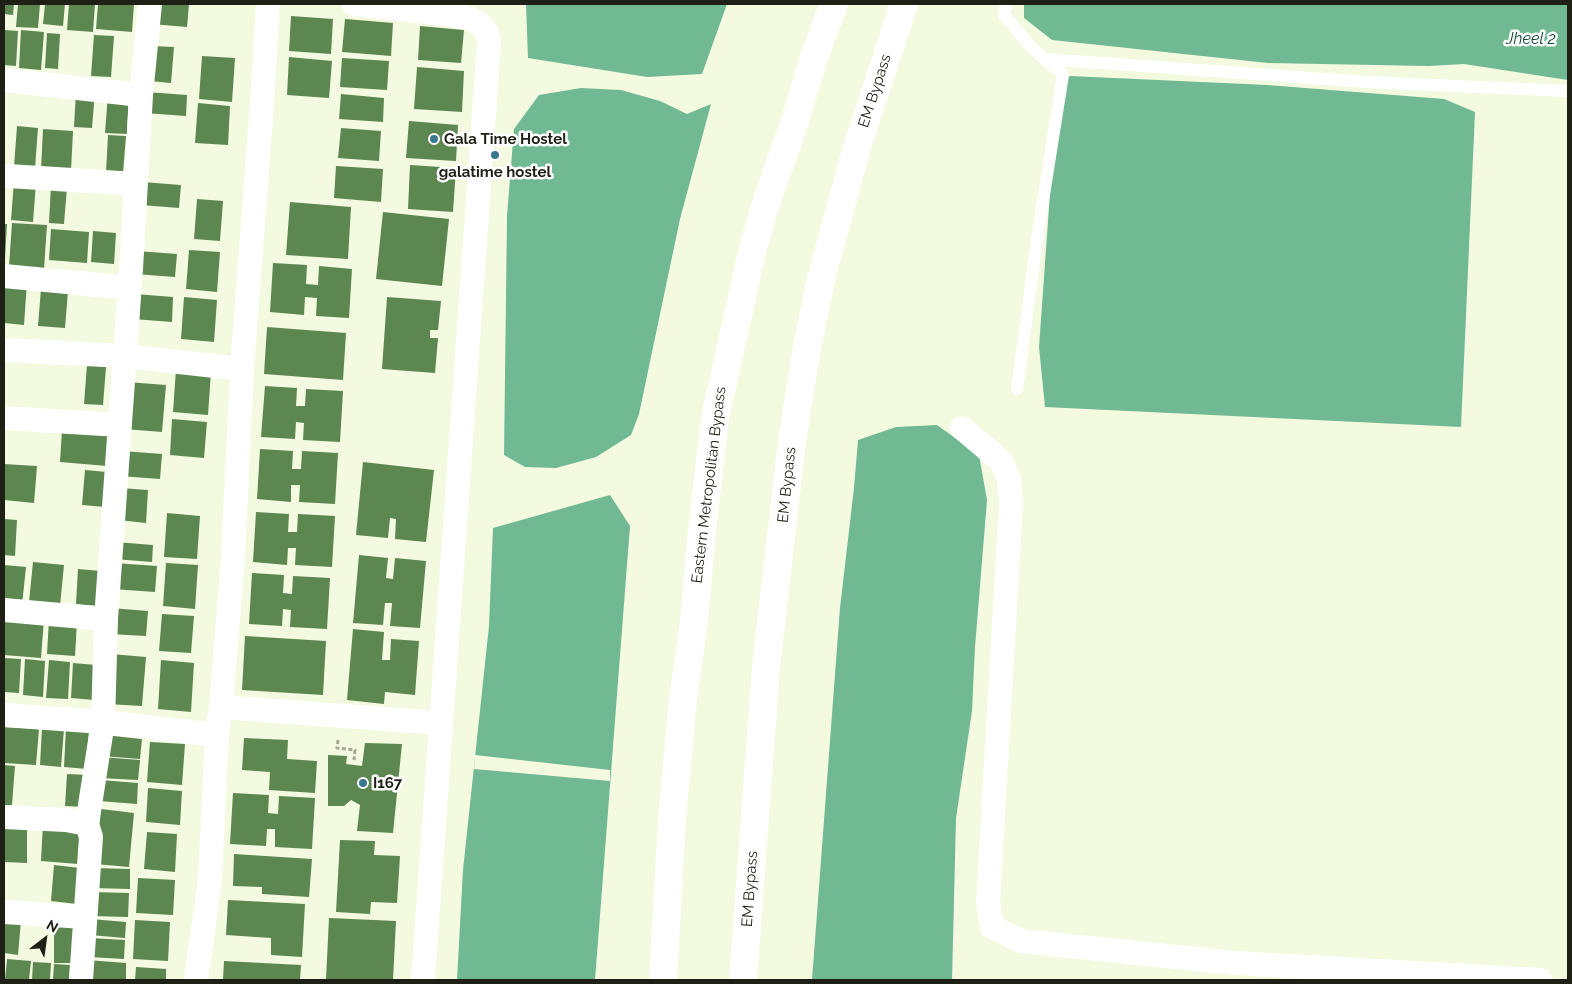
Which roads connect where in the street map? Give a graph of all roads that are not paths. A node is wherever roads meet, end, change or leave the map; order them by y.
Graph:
1 (150, 4) edge
2 (268, 4) edge
3 (354, 4) edge
4 (834, 4) edge
5 (904, 4) edge
6 (1006, 4) edge
7 (454, 9) edge
8 (1044, 59) junction
9 (4, 80) edge
10 (1568, 91) edge
11 (141, 95) junction
12 (8, 176) dead end
13 (136, 184) junction
14 (4, 276) edge
15 (130, 288) junction
16 (4, 350) edge
17 (125, 356) junction
18 (242, 369) junction
19 (1017, 389) dead end
20 (4, 418) edge
21 (120, 425) junction
22 (962, 428) dead end
23 (4, 610) edge
24 (106, 619) junction
25 (221, 707) junction
26 (4, 715) edge
27 (103, 722) junction
28 (440, 723) junction
29 (217, 735) junction
30 (4, 816) edge
31 (87, 824) junction
32 (4, 912) edge
33 (85, 917) junction
34 (1234, 972) edge
35 (81, 980) edge
36 (196, 980) edge
37 (423, 980) edge
38 (663, 980) edge
39 (743, 980) edge
40 (1540, 980) edge

1 - 11 street
2 - 18 street
3 - 7 street
4 - 38 main road, Eastern Metropolitan Bypass
5 - 39 main road, EM Bypass
6 - 8 lane
7 - 28 street
8 - 10 lane
8 - 19 lane
9 - 11 street
11 - 13 street
12 - 13 street
13 - 15 street
14 - 15 street
15 - 17 street
16 - 17 street
17 - 18 street
17 - 21 street
18 - 25 street
20 - 21 street
21 - 24 street
22 - 34 street
23 - 24 street
24 - 27 street
25 - 28 street
25 - 29 street
26 - 27 street
27 - 29 street
27 - 31 street
28 - 37 street
29 - 36 street
30 - 31 street
31 - 33 street
32 - 33 street
33 - 35 street
34 - 40 street

